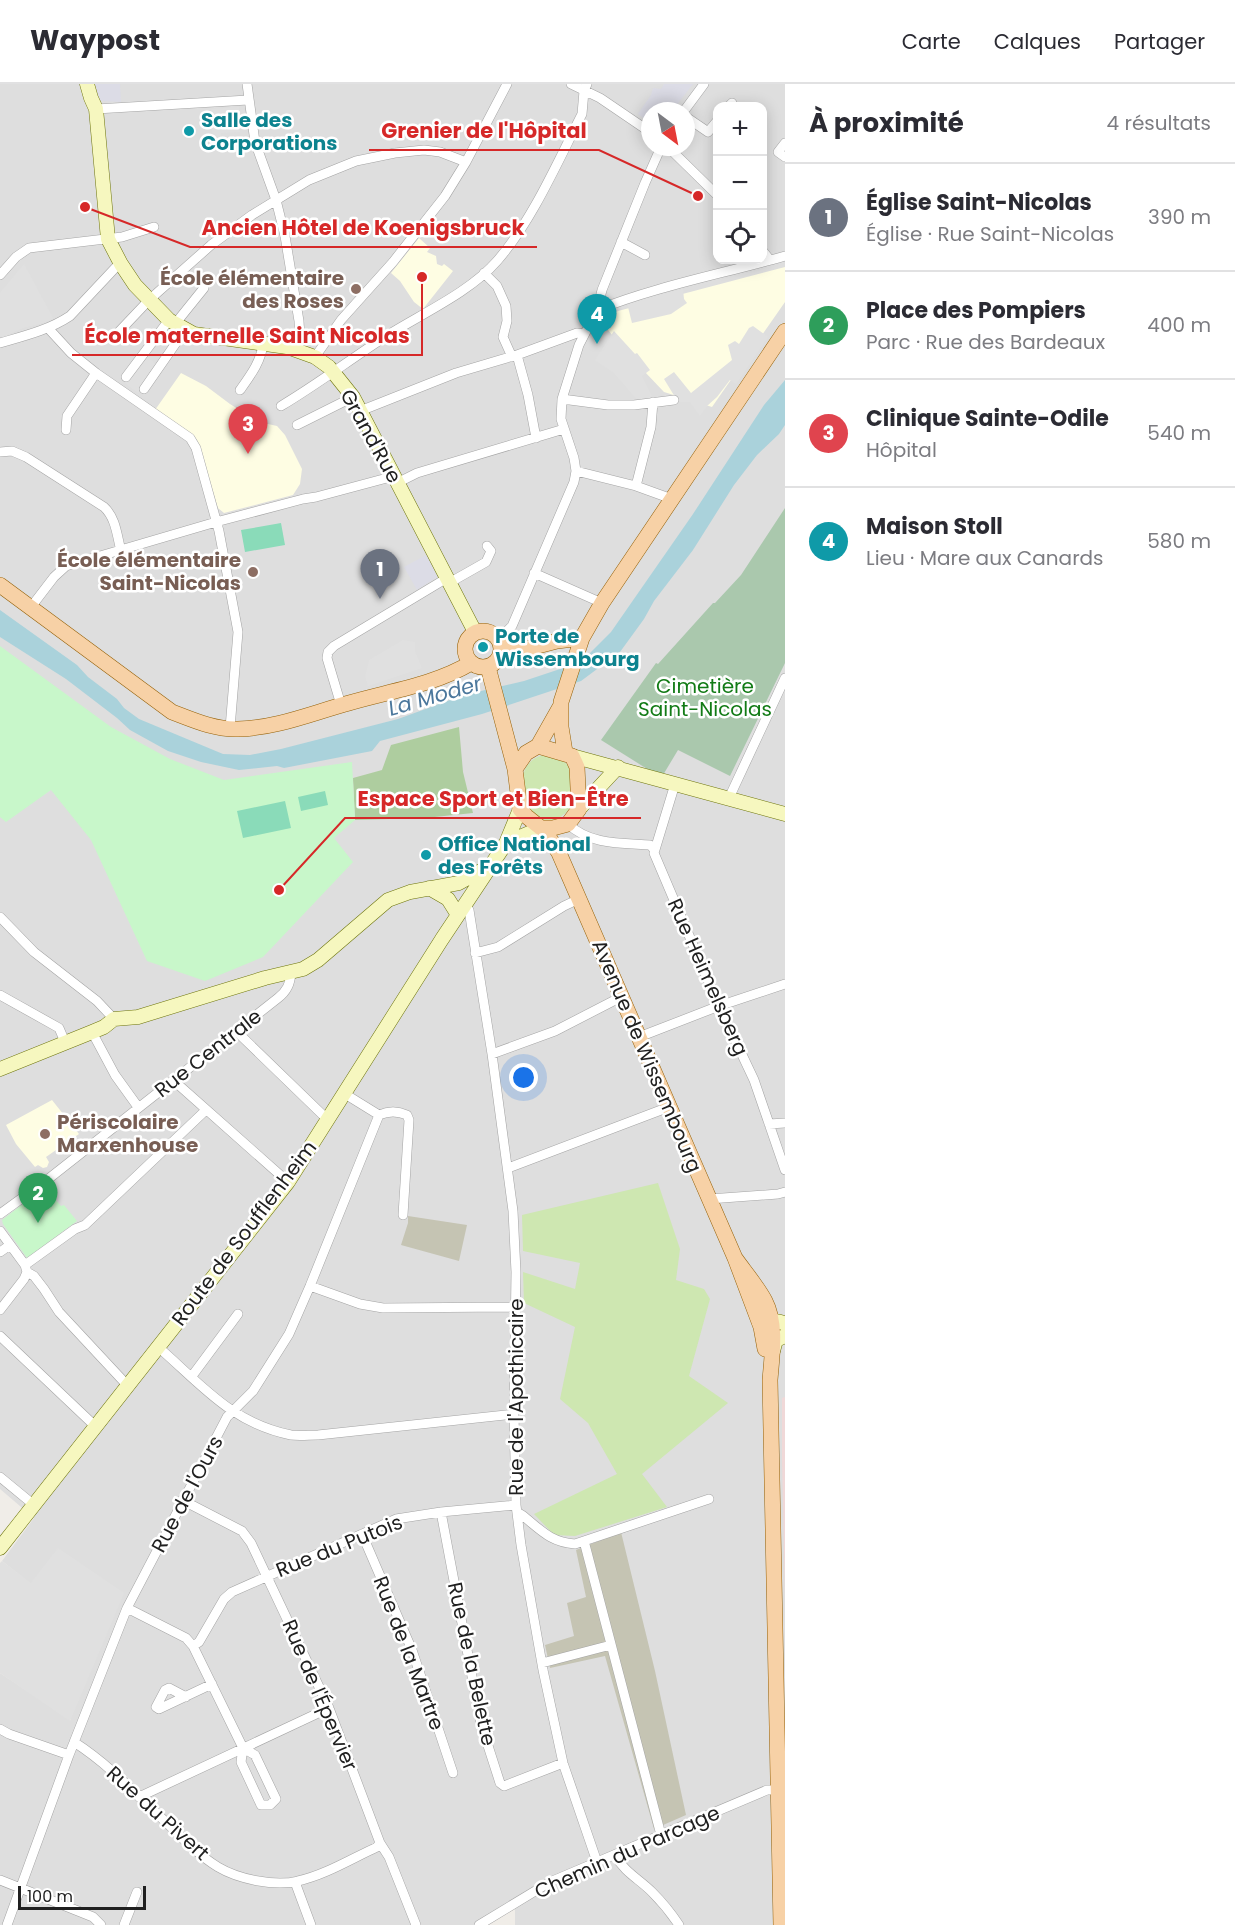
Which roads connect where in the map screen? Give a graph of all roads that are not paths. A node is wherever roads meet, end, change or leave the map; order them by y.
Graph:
1 (87, 84) edge
2 (247, 84) edge
3 (507, 84) edge
4 (571, 84) edge
5 (704, 84) edge
6 (586, 87) edge
7 (248, 100) junction
8 (691, 102) edge
9 (96, 109) junction
10 (695, 123) edge
11 (713, 125) edge
12 (641, 126) edge
13 (785, 143) edge
14 (658, 156) edge
15 (677, 156) edge
16 (785, 157) edge
17 (465, 162) junction
18 (713, 192) edge
19 (276, 200) junction
20 (154, 227) dead end
21 (108, 239) junction
22 (621, 243) junction
23 (645, 255) dead end
24 (767, 256) edge
25 (785, 256) edge
26 (771, 260) junction
27 (121, 264) junction
28 (484, 273) junction
29 (0, 275) edge
30 (204, 288) dead end
31 (149, 300) junction
32 (597, 310) junction
33 (177, 325) junction
34 (48, 328) junction
35 (785, 331) edge
36 (584, 334) junction
37 (113, 338) dead end
38 (0, 343) edge
39 (262, 343) junction
40 (298, 349) junction
41 (514, 356) junction
42 (315, 357) junction
43 (334, 372) junction
44 (96, 373) junction
45 (126, 377) dead end
46 (144, 389) dead end
47 (240, 390) dead end
48 (353, 397) junction
49 (562, 399) junction
50 (674, 400) dead end
51 (653, 402) junction
52 (281, 406) dead end
53 (360, 411) junction
54 (297, 425) dead end
55 (564, 429) junction
56 (66, 430) dead end
57 (536, 438) junction
58 (0, 452) edge
59 (576, 471) junction
60 (395, 479) junction
61 (636, 486) junction
62 (672, 499) junction
63 (216, 522) junction
64 (487, 546) dead end
65 (121, 551) junction
66 (534, 573) junction
67 (448, 580) junction
68 (0, 585) edge
69 (602, 603) junction
70 (31, 607) junction
71 (475, 632) junction
72 (500, 643) junction
73 (580, 645) junction
74 (471, 663) junction
75 (488, 667) junction
76 (785, 678) edge
77 (341, 705) junction
78 (560, 705) junction
79 (230, 728) junction
80 (505, 730) junction
81 (536, 746) junction
82 (569, 754) junction
83 (618, 767) junction
84 (515, 769) junction
85 (675, 784) junction
86 (729, 798) junction
87 (520, 809) junction
88 (579, 809) junction
89 (785, 814) edge
90 (568, 824) junction
91 (542, 828) junction
92 (506, 843) junction
93 (654, 849) junction
94 (559, 853) junction
95 (490, 866) junction
96 (449, 884) junction
97 (429, 888) junction
98 (579, 899) junction
99 (464, 906) junction
100 (0, 917) edge
101 (475, 953) junction
102 (291, 973) junction
103 (785, 984) edge
104 (0, 995) edge
105 (621, 997) junction
106 (719, 1006) junction
107 (114, 1019) junction
108 (236, 1030) junction
109 (92, 1032) junction
110 (639, 1037) junction
111 (65, 1042) junction
112 (492, 1054) junction
113 (0, 1069) edge
114 (173, 1080) junction
115 (345, 1094) junction
116 (138, 1107) junction
117 (669, 1107) junction
118 (206, 1110) junction
119 (379, 1115) junction
120 (328, 1120) junction
121 (785, 1123) edge
122 (769, 1124) junction
123 (508, 1168) junction
124 (785, 1170) edge
125 (288, 1182) junction
126 (785, 1192) edge
127 (709, 1199) junction
128 (0, 1214) edge
129 (402, 1215) dead end
130 (0, 1231) edge
131 (10, 1245) junction
132 (0, 1252) edge
133 (735, 1258) junction
134 (26, 1268) junction
135 (310, 1286) junction
136 (515, 1307) junction
137 (0, 1310) edge
138 (238, 1314) dead end
139 (776, 1332) edge
140 (0, 1336) edge
141 (157, 1346) junction
142 (192, 1376) junction
143 (127, 1385) junction
144 (232, 1411) junction
145 (514, 1414) junction
146 (95, 1426) junction
147 (0, 1477) edge
148 (709, 1499) dead end
149 (182, 1500) junction
150 (34, 1505) junction
151 (516, 1509) junction
152 (441, 1512) junction
153 (362, 1534) junction
154 (584, 1541) junction
155 (0, 1548) edge
156 (267, 1575) junction
157 (128, 1608) junction
158 (611, 1645) junction
159 (193, 1646) junction
160 (542, 1663) junction
161 (212, 1684) junction
162 (186, 1697) dead end
163 (329, 1708) junction
164 (0, 1729) edge
165 (74, 1742) junction
166 (243, 1748) junction
167 (69, 1755) junction
168 (563, 1763) junction
169 (453, 1773) dead end
170 (782, 1790) edge
171 (139, 1797) junction
172 (661, 1834) junction
173 (380, 1843) junction
174 (615, 1855) junction
175 (597, 1862) junction
176 (0, 1880) edge
177 (783, 1881) edge
178 (295, 1882) junction
179 (20, 1888) junction
180 (137, 1892) dead end
181 (7, 1925) edge
182 (101, 1925) edge
183 (124, 1925) edge
184 (311, 1925) edge
185 (416, 1925) edge
186 (479, 1925) edge
187 (679, 1925) edge
188 (781, 1925) edge

1 - 9 street, Grand'Rue
2 - 7 street
3 - 17 street
4 - 6 street
5 - 8 street
6 - 12 street
6 - 28 street
7 - 9 street
7 - 19 street
9 - 21 street, Grand'Rue
10 - 11 street
13 - 16 street
14 - 22 street
15 - 18 street
17 - 19 street
17 - 42 street
19 - 31 street
19 - 40 street
20 - 21 street
21 - 27 street, Grand'Rue
21 - 29 street
22 - 23 street
22 - 32 street
24 - 26 street
25 - 26 street
26 - 32 street
27 - 31 street, Grand'Rue
27 - 34 street
28 - 41 street
28 - 43 street
30 - 33 street
31 - 33 street, Grand'Rue
31 - 37 street
32 - 36 street
33 - 39 street, Grand'Rue
33 - 45 street
33 - 46 street
34 - 38 street
34 - 44 street
35 - 62 main road
36 - 41 street
36 - 49 street
39 - 40 street, Grand'Rue
39 - 47 street
40 - 42 street, Grand'Rue
41 - 53 street
41 - 57 street
42 - 43 street, Grand'Rue
43 - 48 street, Grand'Rue
43 - 52 street
44 - 56 street
44 - 63 street
48 - 53 street, Grand'Rue
48 - 54 street
49 - 51 street
49 - 55 street
50 - 51 street
51 - 61 street
53 - 60 street, Grand'Rue
55 - 57 street
55 - 59 street
57 - 60 street
58 - 65 street
59 - 61 street
59 - 66 street
60 - 63 street
60 - 67 street, Grand'Rue
61 - 62 street
62 - 69 main road
63 - 65 street
63 - 79 street
64 - 67 street
65 - 70 street
66 - 69 street
66 - 72 street
67 - 71 street, Grand'Rue
67 - 77 street
68 - 70 main road
69 - 73 main road
70 - 79 main road
71 - 72 main road
71 - 74 main road
72 - 73 main road
72 - 75 main road
73 - 78 main road
74 - 75 main road
74 - 77 main road
75 - 80 main road
76 - 86 street
77 - 79 main road
78 - 81 main road
78 - 82 main road
80 - 81 main road
80 - 84 main road
81 - 82 main road
81 - 84 main road
82 - 83 street
82 - 88 main road
83 - 85 street
83 - 88 street
84 - 87 main road
85 - 86 street
85 - 93 street
86 - 89 street
87 - 91 main road
87 - 92 street, Route de Soufflenheim
88 - 90 main road
90 - 91 main road
90 - 93 street
90 - 94 main road
91 - 92 street
91 - 94 main road, Avenue de Wissembourg
92 - 95 street, Route de Soufflenheim
93 - 106 street, Rue Heimelsberg
94 - 98 main road, Avenue de Wissembourg
95 - 96 street
95 - 99 street, Route de Soufflenheim
96 - 97 street
96 - 99 street
97 - 99 street
97 - 102 street
98 - 101 street
98 - 105 main road, Avenue de Wissembourg
99 - 101 street, Rue de l'Apothicaire
99 - 115 street, Route de Soufflenheim
100 - 107 street
101 - 112 street, Rue de l'Apothicaire
102 - 107 street
102 - 108 street, Rue Centrale
103 - 106 street
104 - 111 street
105 - 110 main road, Avenue de Wissembourg
105 - 112 street
106 - 110 street
106 - 122 street, Rue Heimelsberg
107 - 109 street
108 - 114 street, Rue Centrale
108 - 120 street
109 - 111 street
109 - 116 street
110 - 117 main road, Avenue de Wissembourg
111 - 113 street
112 - 123 street, Rue de l'Apothicaire
114 - 116 street, Rue Centrale
114 - 118 street
115 - 119 street
115 - 120 street, Route de Soufflenheim
116 - 128 street, Rue Centrale
117 - 123 street
117 - 127 main road, Avenue de Wissembourg
118 - 125 street
118 - 134 street
119 - 129 street
119 - 135 street, Rue de l'Ours
120 - 125 street, Route de Soufflenheim
121 - 122 street
122 - 124 street, Rue Heimelsberg
123 - 136 street, Rue de l'Apothicaire
125 - 141 street, Route de Soufflenheim
126 - 127 street
127 - 133 main road, Avenue de Wissembourg
130 - 131 street
131 - 132 street
131 - 134 street
133 - 139 main road, Avenue de Wissembourg
133 - 139 main road, Avenue de Wissembourg
134 - 137 street
134 - 143 street
135 - 136 street
135 - 144 street, Rue de l'Ours
136 - 145 street, Rue de l'Apothicaire
138 - 142 street
139 - 170 main road, Avenue de Wissembourg
140 - 146 street
141 - 142 street
141 - 143 street, Route de Soufflenheim
142 - 144 street
143 - 146 street, Route de Soufflenheim
144 - 145 street
144 - 149 street, Rue de l'Ours
145 - 151 street, Rue de l'Apothicaire
146 - 150 street, Route de Soufflenheim
147 - 150 street
148 - 154 street
149 - 156 street, Rue de l'Épervier
149 - 157 street, Rue de l'Ours
150 - 155 street, Route de Soufflenheim
151 - 152 street, Rue du Putois
151 - 154 street
151 - 160 street, Rue de l'Apothicaire
152 - 153 street, Rue du Putois
152 - 168 street, Rue de la Belette
153 - 156 street, Rue du Putois
153 - 169 street, Rue de la Martre
154 - 158 street
156 - 159 street, Rue du Putois
156 - 163 street, Rue de l'Épervier
157 - 159 street
157 - 165 street, Rue de l'Ours
158 - 160 street
158 - 172 street
159 - 161 street
160 - 168 street, Rue de l'Apothicaire
161 - 162 street
161 - 166 street
163 - 166 street
163 - 173 street, Rue de l'Épervier
164 - 167 street
165 - 167 street, Rue de l'Ours
165 - 171 street, Rue du Pivert
166 - 166 street
166 - 171 street
167 - 179 street, Rue de l'Ours
168 - 175 street, Rue de l'Apothicaire
170 - 172 street, Chemin du Parcage
170 - 177 main road, Avenue de Wissembourg
171 - 178 street, Rue du Pivert
172 - 174 street, Chemin du Parcage
173 - 178 street, Rue du Pivert
173 - 185 street, Rue de l'Épervier
174 - 175 street, Chemin du Parcage
174 - 187 street
175 - 186 street, Chemin du Parcage
176 - 179 street
177 - 188 main road, Avenue de Wissembourg
178 - 184 street
179 - 181 street, Rue de l'Ours
179 - 182 street
180 - 183 street

